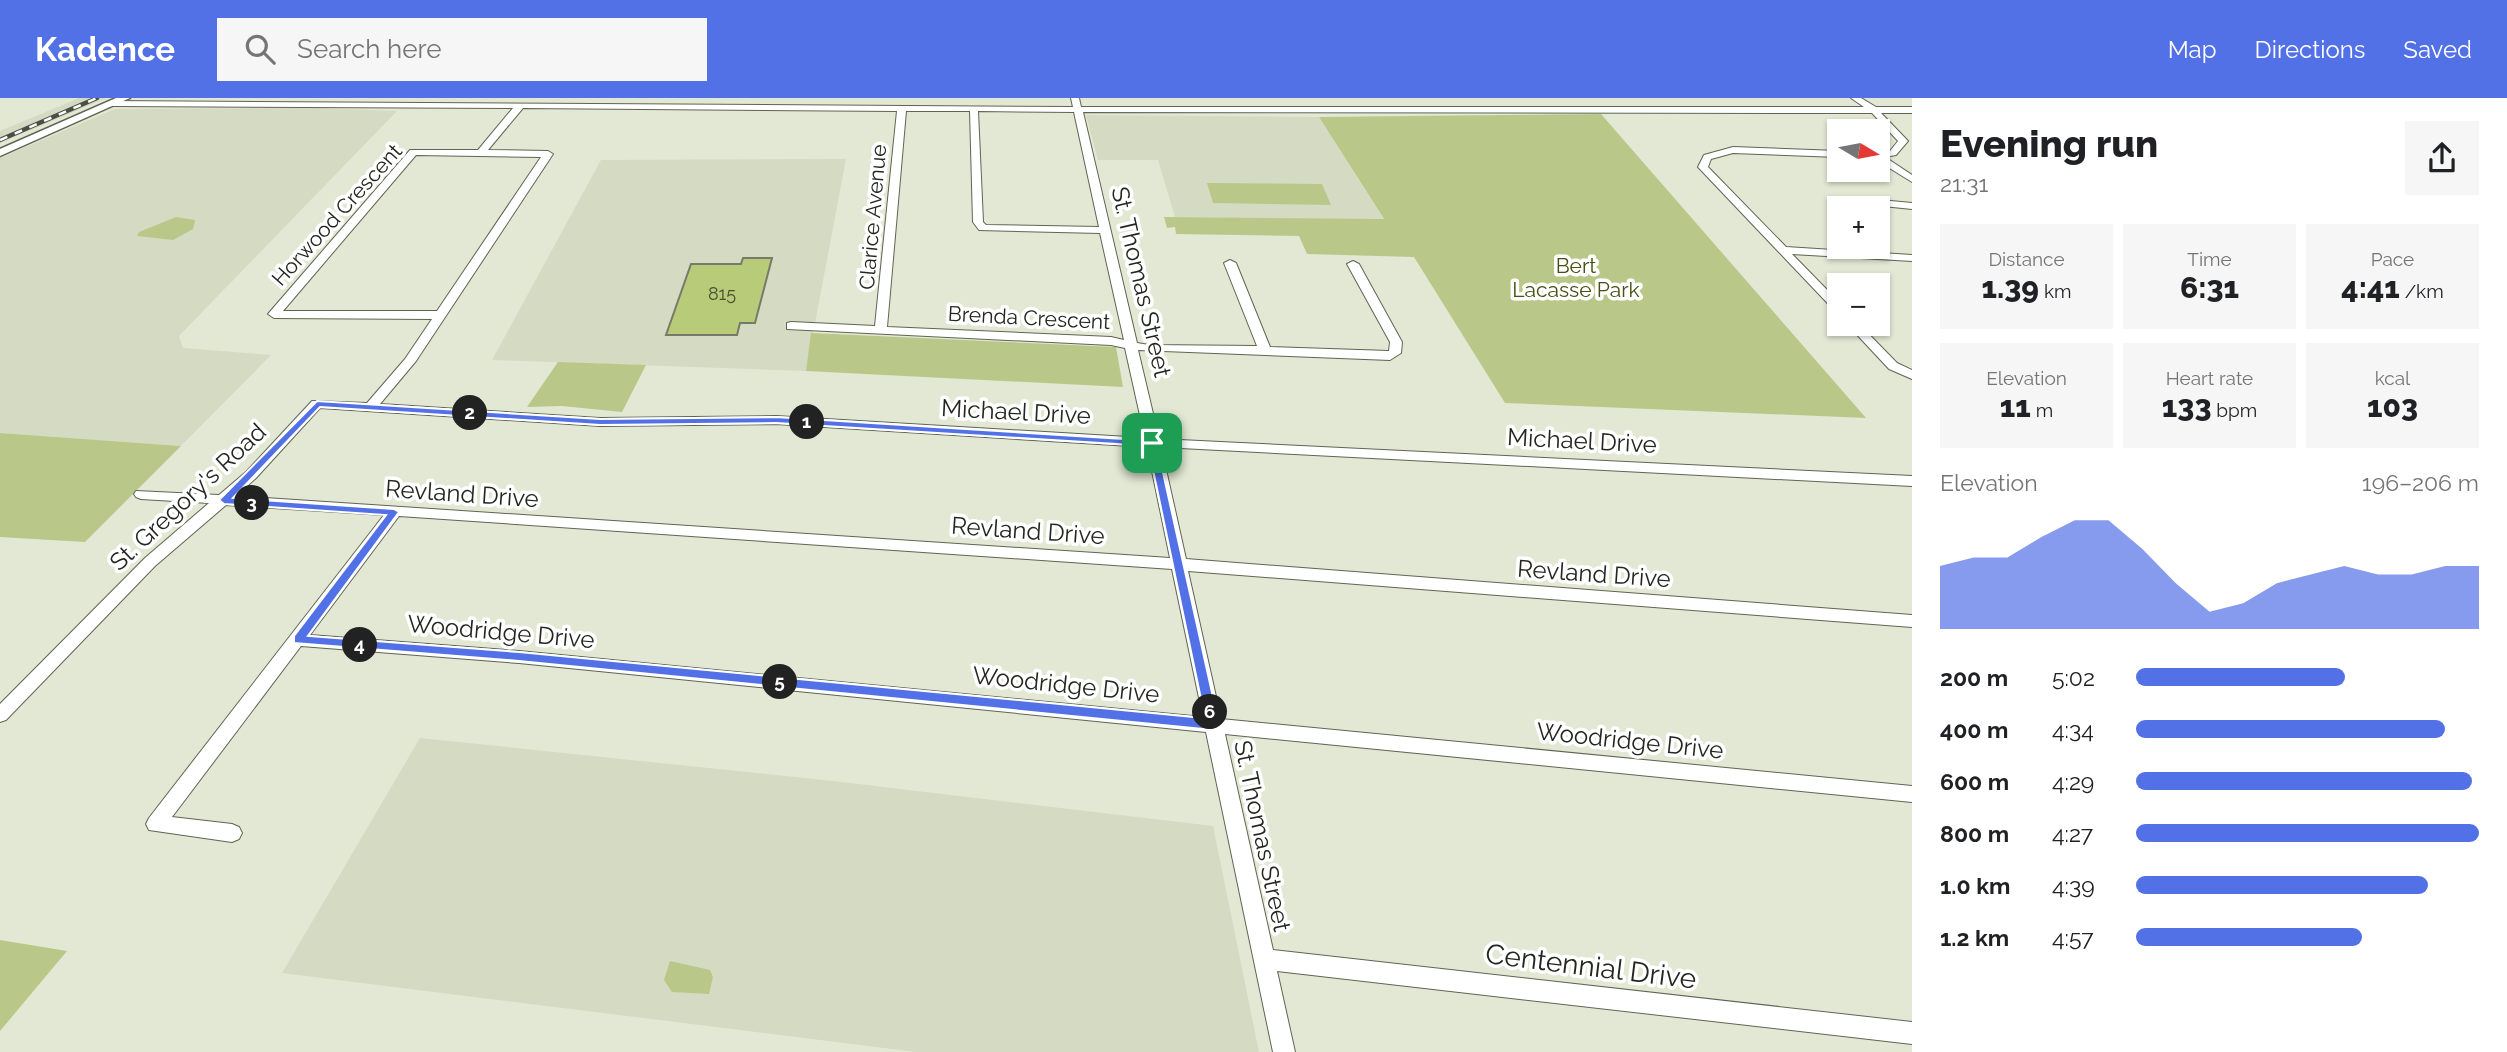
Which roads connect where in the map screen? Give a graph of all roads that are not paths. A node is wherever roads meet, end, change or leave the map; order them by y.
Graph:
1 (1338, 98) edge
2 (1539, 98) edge
3 (1644, 98) edge
4 (1855, 98) edge
5 (119, 101) edge
6 (393, 101) edge
7 (709, 102) edge
8 (1076, 104) edge
9 (520, 106) junction
10 (902, 109) junction
11 (974, 109) junction
12 (1659, 110) junction
13 (1874, 110) junction
14 (1912, 110) edge
15 (1348, 111) junction
16 (1552, 111) junction
17 (1882, 119) edge
18 (1890, 127) edge
19 (0, 153) edge
20 (481, 153) junction
21 (1827, 154) edge
22 (1890, 154) edge
23 (1890, 164) edge
24 (1912, 179) edge
25 (1890, 204) edge
26 (1912, 206) edge
27 (1105, 230) junction
28 (1784, 250) junction
29 (1912, 258) edge
30 (1230, 263) dead end
31 (1353, 264) dead end
32 (1827, 296) edge
33 (440, 315) junction
34 (791, 326) dead end
35 (881, 329) junction
36 (1864, 336) edge
37 (1130, 345) junction
38 (1265, 350) junction
39 (1912, 375) edge
40 (370, 408) junction
41 (1152, 443) junction
42 (1912, 481) edge
43 (141, 494) dead end
44 (224, 500) junction
45 (394, 512) junction
46 (1179, 565) junction
47 (1912, 621) edge
48 (298, 640) junction
49 (0, 715) edge
50 (1213, 724) junction
51 (1912, 794) edge
52 (232, 833) dead end
53 (1264, 959) junction
54 (1912, 1033) edge
55 (1284, 1052) edge

1 - 15 street
2 - 16 street
3 - 12 street
4 - 13 street
5 - 6 street
5 - 19 main road
6 - 9 street
7 - 9 street
7 - 10 street
8 - 11 street
8 - 15 street
8 - 27 street, St. Thomas Street
9 - 20 street
10 - 11 street
10 - 35 street, Clarice Avenue
11 - 27 street
12 - 13 street
12 - 16 street
13 - 14 street
13 - 17 street
15 - 16 street
18 - 22 street
20 - 33 street, Horwood Crescent
20 - 33 street, Horwood Crescent
21 - 28 street
23 - 24 street
25 - 26 street
27 - 37 street, St. Thomas Street
28 - 29 street
28 - 32 street
30 - 38 street
31 - 38 street, Brenda Crescent
33 - 40 street
34 - 35 street, Brenda Crescent
35 - 37 street, Brenda Crescent
36 - 39 street
37 - 38 street, Brenda Crescent
37 - 41 street, St. Thomas Street
40 - 41 street, Michael Drive
40 - 44 street, St. Gregory's Road
41 - 42 street, Michael Drive
41 - 46 street, St. Thomas Street
43 - 44 street, Revland Drive
44 - 45 street, Revland Drive
44 - 49 street, St. Gregory's Road
45 - 46 street, Revland Drive
45 - 48 street
46 - 47 street, Revland Drive
46 - 50 street, St. Thomas Street
48 - 50 street, Woodridge Drive
48 - 52 street
50 - 51 street, Woodridge Drive
50 - 53 street, St. Thomas Street
53 - 54 street, Centennial Drive
53 - 55 street, St. Thomas Street

